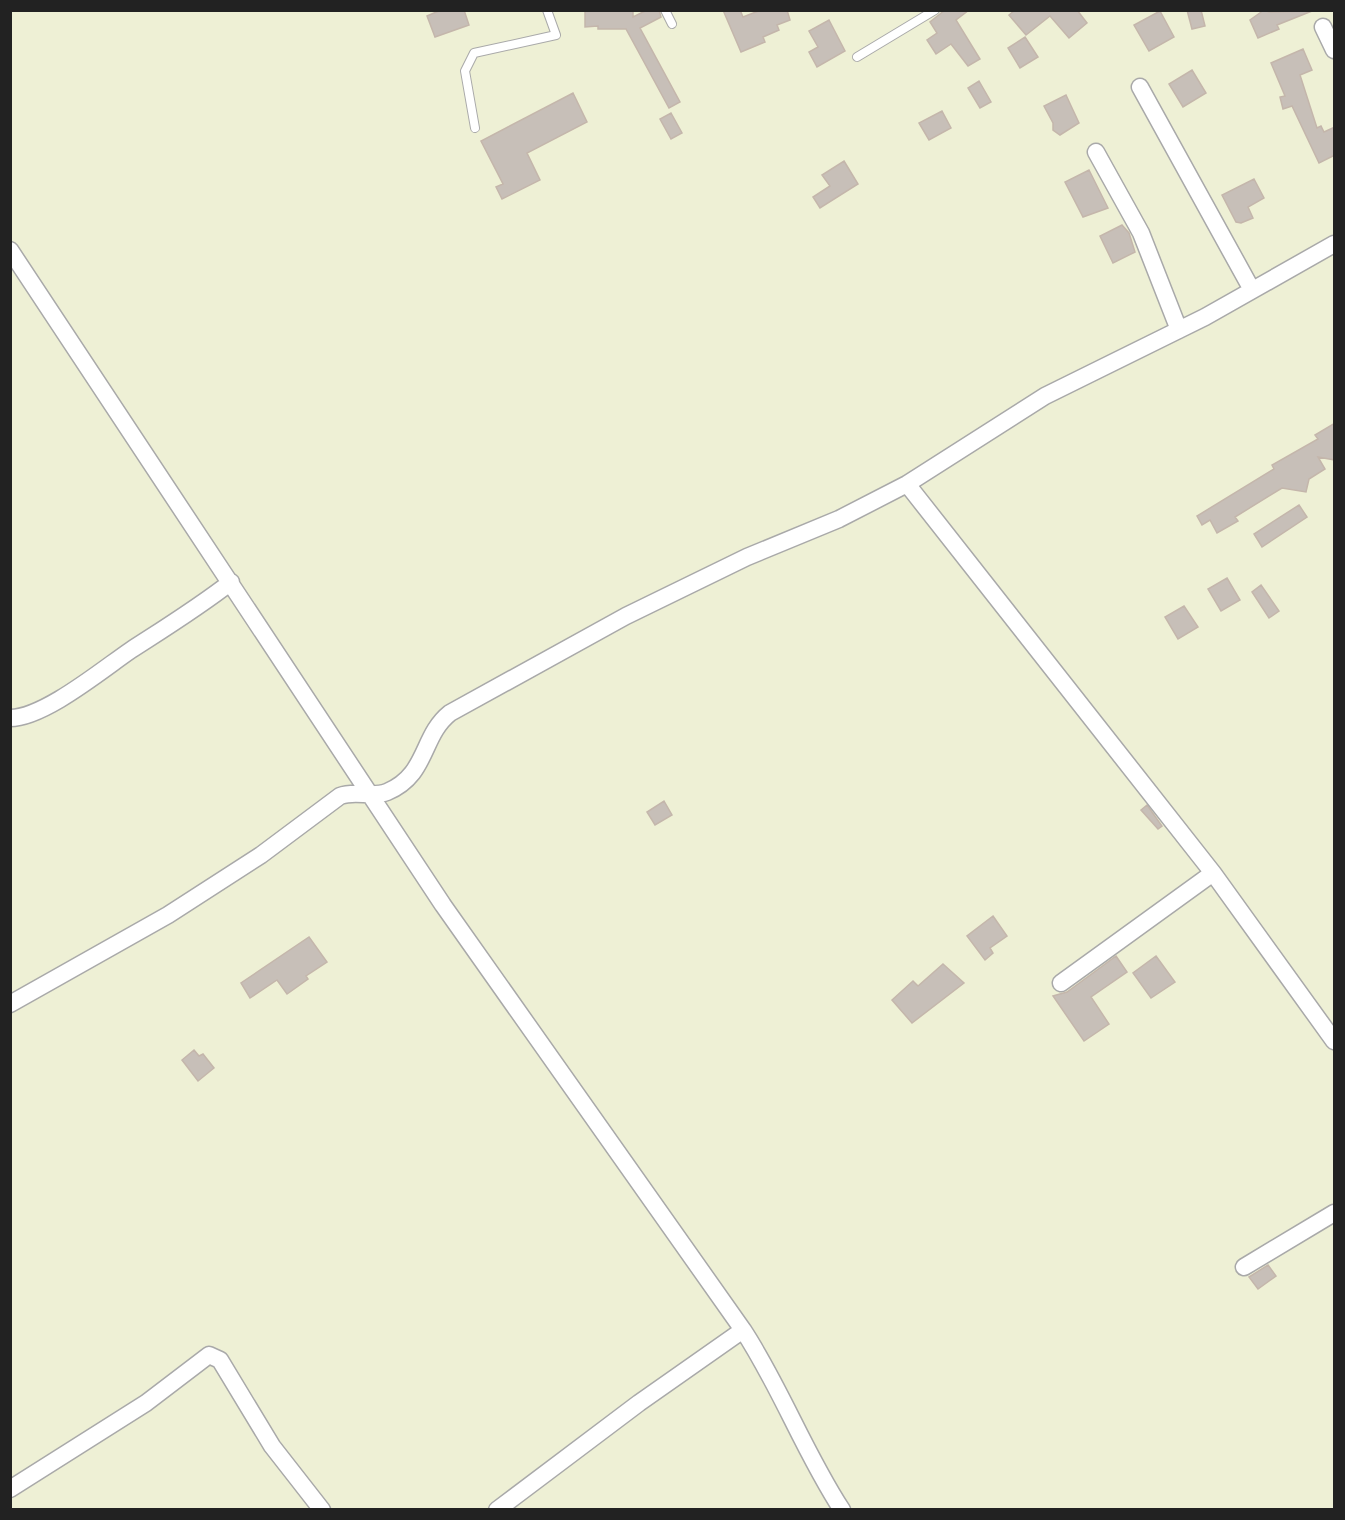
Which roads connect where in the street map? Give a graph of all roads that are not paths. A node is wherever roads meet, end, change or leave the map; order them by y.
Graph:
1 (547, 10) edge
2 (665, 10) edge
3 (934, 10) edge
4 (672, 24) dead end
5 (1323, 27) dead end
6 (1335, 50) edge
7 (857, 57) dead end
8 (1140, 87) dead end
9 (475, 128) dead end
10 (1096, 152) dead end
11 (1335, 244) edge
12 (10, 250) edge
13 (1252, 291) junction
14 (1179, 330) junction
15 (907, 484) junction
16 (231, 582) junction
17 (10, 718) edge
18 (368, 793) junction
19 (1213, 873) junction
20 (1061, 983) dead end
21 (10, 1004) edge
22 (1335, 1041) edge
23 (1335, 1213) edge
24 (1244, 1267) dead end
25 (743, 1330) junction
26 (10, 1489) edge
27 (322, 1509) edge
28 (496, 1509) edge
29 (842, 1509) edge

1 - 9 lane
2 - 4 lane
3 - 7 lane
5 - 6 street
8 - 13 street
10 - 14 street
11 - 13 street
12 - 16 street
13 - 14 street
14 - 15 street
15 - 18 street
15 - 19 street
16 - 17 street
16 - 18 street
18 - 21 street
18 - 25 street
19 - 20 street
19 - 22 street
23 - 24 street
25 - 28 street
25 - 29 street
26 - 27 street

